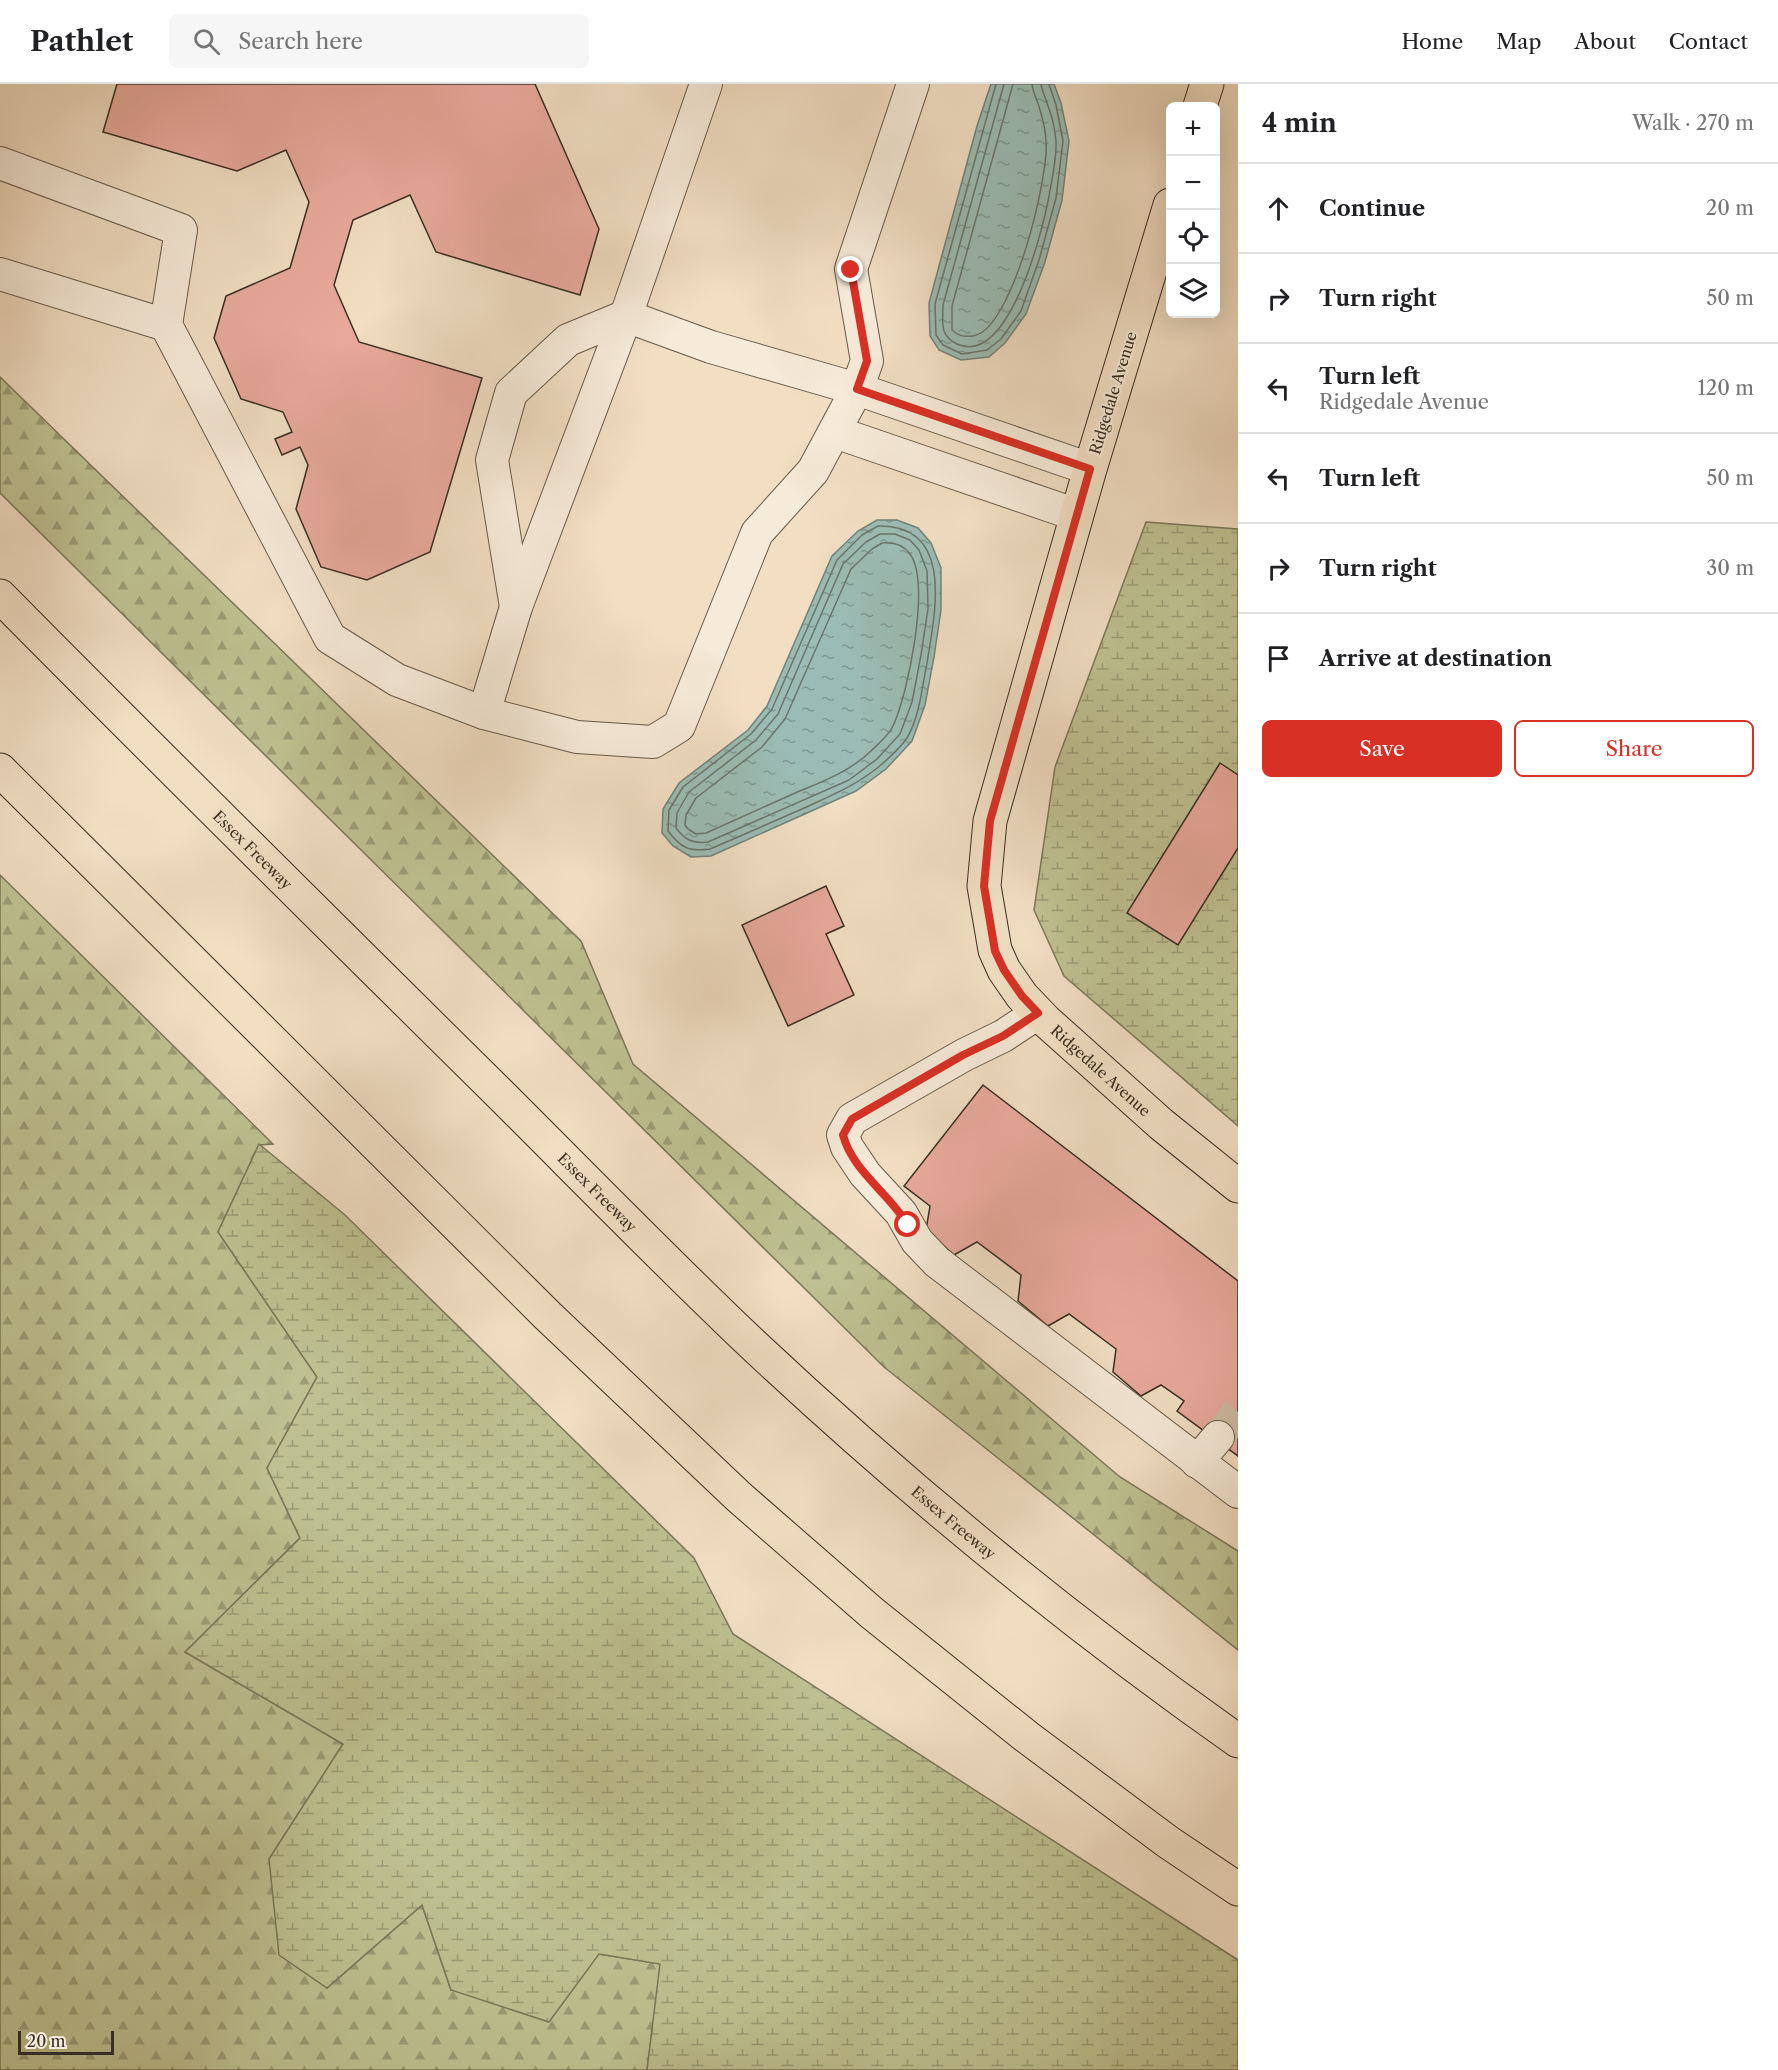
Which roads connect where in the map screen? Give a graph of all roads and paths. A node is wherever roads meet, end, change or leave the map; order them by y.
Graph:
1 (706, 84) edge
2 (912, 84) edge
3 (1207, 84) edge
4 (1201, 102) edge
5 (0, 163) edge
6 (1168, 210) edge
7 (0, 274) edge
8 (626, 316) junction
9 (166, 325) junction
10 (857, 389) junction
11 (835, 432) junction
12 (1090, 469) junction
13 (1077, 515) junction
14 (0, 596) edge
15 (516, 607) junction
16 (484, 713) junction
17 (0, 770) edge
18 (1038, 1013) junction
19 (1238, 1186) edge
20 (1218, 1437) tunnel mouth
21 (1197, 1462) junction
22 (1238, 1492) edge
23 (1238, 1741) edge
24 (1238, 1889) edge

1 - 8 lane
2 - 10 lane
3 - 4 main road
5 - 9 lane
6 - 12 main road, Ridgedale Avenue
7 - 9 lane
8 - 10 lane
8 - 15 lane
8 - 15 lane
9 - 16 lane
10 - 11 lane
10 - 12 lane
11 - 13 lane
11 - 16 lane
12 - 13 main road, Ridgedale Avenue
13 - 18 main road, Ridgedale Avenue
14 - 23 main road, Essex Freeway
15 - 16 lane
17 - 24 main road
18 - 19 main road, Ridgedale Avenue
18 - 21 lane
20 - 21 lane
21 - 22 lane

